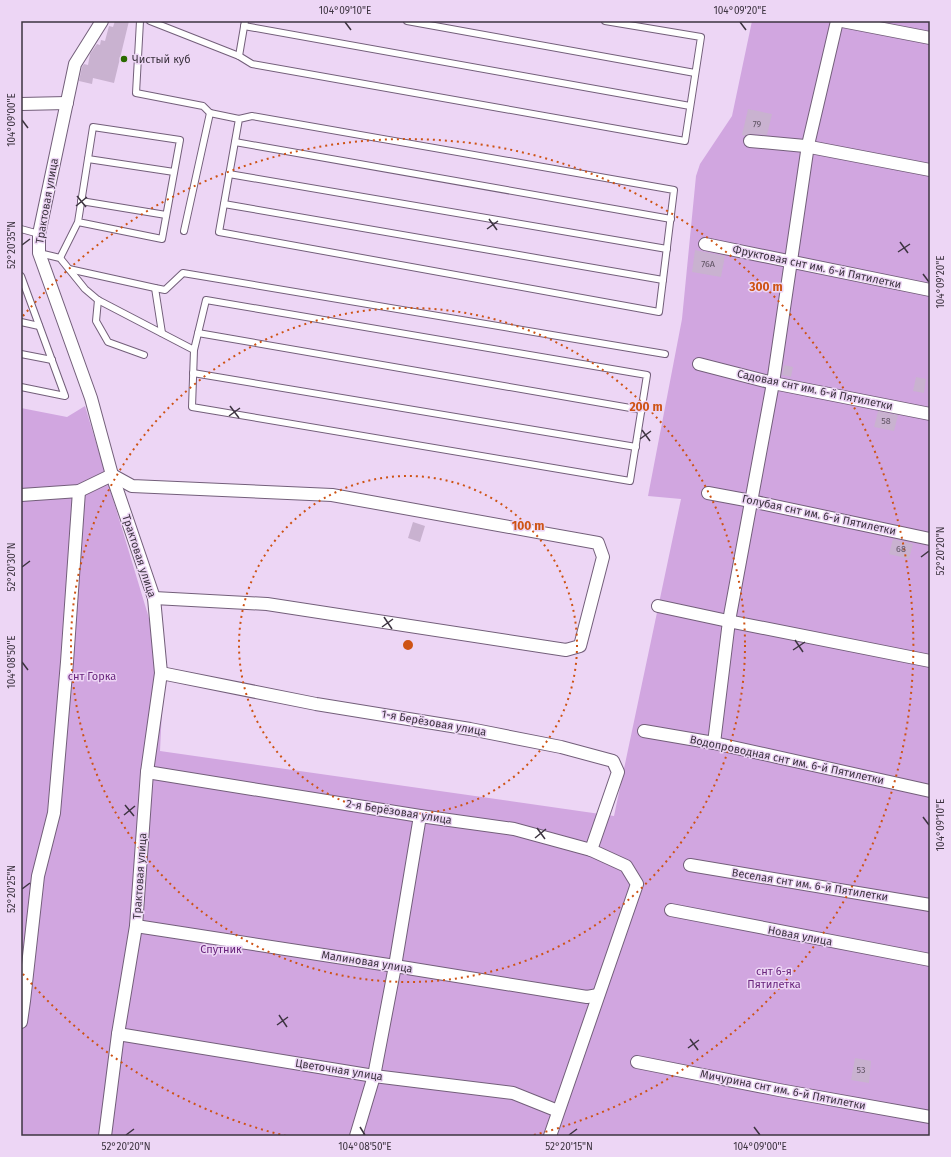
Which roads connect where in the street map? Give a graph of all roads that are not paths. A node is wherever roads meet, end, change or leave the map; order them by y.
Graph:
1 (102, 21) edge
2 (140, 21) edge
3 (150, 21) edge
4 (407, 21) edge
5 (605, 21) edge
6 (837, 21) edge
7 (842, 21) edge
8 (244, 23) edge
9 (930, 38) edge
10 (239, 56) junction
11 (695, 73) junction
12 (67, 103) junction
13 (21, 104) edge
14 (690, 106) junction
15 (210, 113) junction
16 (239, 119) junction
17 (750, 141) dead end
18 (235, 142) junction
19 (808, 145) junction
20 (88, 159) junction
21 (930, 170) edge
22 (174, 172) junction
23 (229, 174) junction
24 (81, 201) junction
25 (224, 204) junction
26 (166, 215) junction
27 (671, 219) junction
28 (78, 222) junction
29 (21, 229) edge
30 (184, 231) dead end
31 (39, 234) junction
32 (705, 244) dead end
33 (667, 249) junction
34 (38, 253) junction
35 (60, 258) junction
36 (791, 262) junction
37 (69, 269) junction
38 (21, 276) edge
39 (663, 280) junction
40 (24, 288) edge
41 (154, 288) junction
42 (930, 290) edge
43 (98, 300) junction
44 (21, 322) edge
45 (39, 326) junction
46 (162, 333) junction
47 (198, 333) junction
48 (194, 350) junction
49 (21, 354) edge
50 (665, 354) dead end
51 (144, 355) dead end
52 (52, 360) junction
53 (699, 364) dead end
54 (193, 373) junction
55 (774, 383) junction
56 (21, 387) edge
57 (642, 410) junction
58 (930, 414) edge
59 (636, 447) junction
60 (112, 475) junction
61 (78, 491) junction
62 (708, 492) dead end
63 (21, 496) edge
64 (751, 501) junction
65 (930, 539) edge
66 (154, 598) junction
67 (658, 606) dead end
68 (729, 621) junction
69 (930, 661) edge
70 (160, 673) junction
71 (644, 730) dead end
72 (714, 743) junction
73 (147, 772) junction
74 (930, 792) edge
75 (420, 816) junction
76 (591, 850) junction
77 (690, 865) dead end
78 (930, 905) edge
79 (671, 910) dead end
80 (136, 926) junction
81 (930, 960) edge
82 (395, 966) junction
83 (598, 995) junction
84 (21, 1022) edge
85 (118, 1034) junction
86 (637, 1062) dead end
87 (374, 1076) junction
88 (558, 1111) junction
89 (930, 1117) edge
90 (105, 1136) edge
91 (356, 1136) edge
92 (550, 1136) edge

1 - 12 street, Трактовая улица
2 - 15 lane
3 - 10 lane
4 - 11 lane
5 - 11 lane
6 - 19 street
7 - 9 street
8 - 10 lane
8 - 14 lane
10 - 14 lane
11 - 14 lane
12 - 13 street
12 - 31 street, Трактовая улица
15 - 16 lane
15 - 30 lane
16 - 18 lane
16 - 27 lane
17 - 19 street
18 - 23 lane
18 - 27 lane
19 - 21 street
19 - 36 street
20 - 22 lane
20 - 22 lane
20 - 24 lane
22 - 26 lane
23 - 25 lane
23 - 33 lane
24 - 26 lane
24 - 28 lane
25 - 39 lane
25 - 39 lane
26 - 28 lane
27 - 33 lane
28 - 35 lane
29 - 31 lane
31 - 34 street, Трактовая улица
32 - 36 street, Фруктовая снт им. 6-й Пятилетки
33 - 39 lane
34 - 35 lane
34 - 60 street, Трактовая улица
35 - 37 lane
36 - 42 street, Фруктовая снт им. 6-й Пятилетки
36 - 55 street
37 - 41 lane
37 - 43 lane
38 - 40 lane
40 - 45 lane
41 - 46 lane
41 - 50 lane
43 - 46 lane
43 - 51 lane
44 - 45 lane
45 - 52 lane
46 - 48 lane
47 - 48 lane
47 - 57 lane
47 - 57 lane
48 - 54 lane
49 - 52 lane
52 - 56 lane
53 - 55 street, Садовая снт им. 6-й Пятилетки
54 - 59 lane
54 - 59 lane
55 - 58 street, Садовая снт им. 6-й Пятилетки
55 - 64 street
57 - 59 lane
60 - 61 street
60 - 66 street, Трактовая улица
60 - 66 street
61 - 63 street
61 - 84 street
62 - 64 street, Голубая снт им. 6-й Пятилетки
64 - 65 street, Голубая снт им. 6-й Пятилетки
64 - 68 street
66 - 70 street, Трактовая улица
67 - 68 street
68 - 69 street
68 - 72 street
70 - 73 street, Трактовая улица
70 - 76 street, 1-я Берёзовая улица
71 - 72 street, Водопроводная снт им. 6-й Пятилетки
72 - 74 street, Водопроводная снт им. 6-й Пятилетки
73 - 75 street, 2-я Берёзовая улица
73 - 80 street, Трактовая улица
75 - 76 street, 2-я Берёзовая улица
75 - 82 street
76 - 83 street, 2-я Берёзовая улица
77 - 78 street, Веселая снт им. 6-й Пятилетки
79 - 81 street, Новая улица
80 - 82 street, Малиновая улица
80 - 85 street, Трактовая улица
82 - 83 street, Малиновая улица
82 - 87 street
83 - 88 street
85 - 87 street, Цветочная улица
85 - 90 street, Трактовая улица
86 - 89 street, Мичурина снт им. 6-й Пятилетки
87 - 88 street, Цветочная улица
87 - 91 street
88 - 92 street

